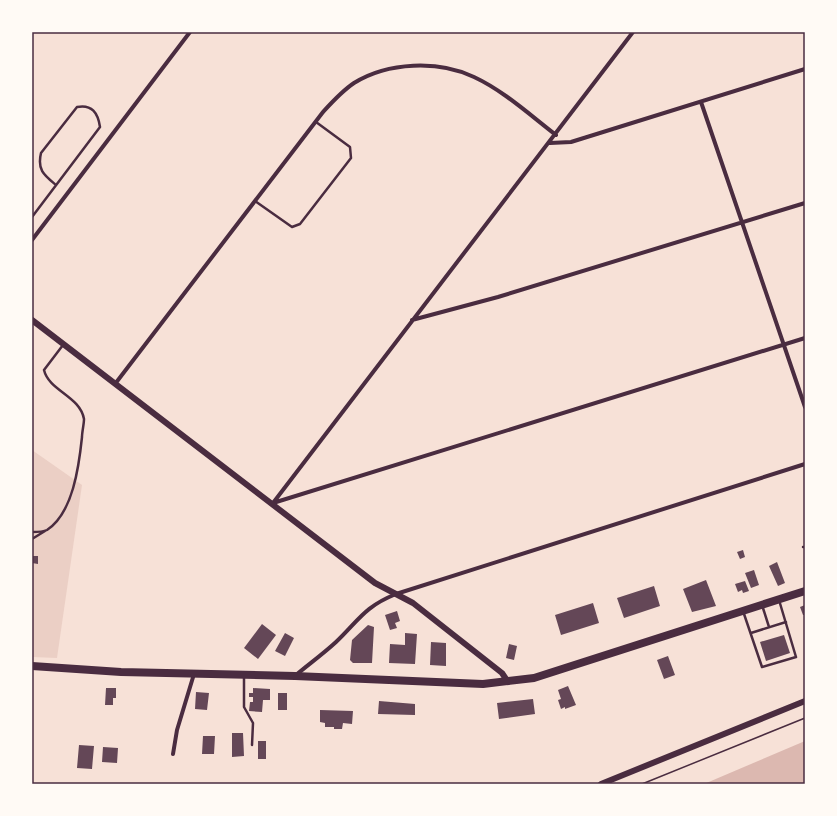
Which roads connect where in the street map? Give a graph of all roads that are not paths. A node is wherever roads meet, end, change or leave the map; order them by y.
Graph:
1 (190, 32) edge
2 (633, 32) edge
3 (805, 69) edge
4 (701, 102) junction
5 (316, 122) junction
6 (556, 134) junction
7 (550, 143) junction
8 (56, 185) junction
9 (255, 201) junction
10 (805, 203) edge
11 (32, 217) edge
12 (742, 222) junction
13 (32, 240) edge
14 (32, 320) edge
15 (412, 320) junction
16 (805, 338) edge
17 (64, 344) junction
18 (784, 344) junction
19 (115, 384) junction
20 (805, 407) edge
21 (805, 464) edge
22 (273, 503) junction
23 (46, 531) junction
24 (32, 532) edge
25 (32, 539) edge
26 (805, 591) edge
27 (396, 594) junction
28 (779, 600) junction
29 (762, 605) junction
30 (743, 611) junction
31 (786, 622) junction
32 (769, 627) junction
33 (751, 633) junction
34 (32, 666) edge
35 (194, 674) junction
36 (244, 675) junction
37 (295, 676) junction
38 (508, 682) junction
39 (805, 701) edge
40 (252, 745) dead end
41 (173, 754) dead end
42 (601, 784) edge

1 - 13 street
2 - 6 street
3 - 4 street
4 - 7 street
4 - 12 street
5 - 6 street
5 - 9 street
5 - 9 lane
6 - 7 street
7 - 15 street
8 - 8 lane
8 - 11 lane
9 - 19 street
10 - 12 street
12 - 15 street
12 - 18 street
14 - 17 street
15 - 22 street
16 - 18 street
17 - 19 street
17 - 23 lane
18 - 20 street
18 - 22 street
19 - 22 street
21 - 27 street
22 - 27 street
23 - 24 lane
23 - 25 lane
26 - 28 highway
27 - 37 street
27 - 38 street
28 - 29 highway
28 - 31 lane
29 - 30 highway
29 - 32 lane
30 - 33 lane
30 - 38 highway
31 - 32 lane
31 - 33 lane
32 - 33 lane
34 - 35 highway
35 - 36 highway
35 - 41 street
36 - 37 highway
36 - 40 lane
37 - 38 highway
39 - 42 street

